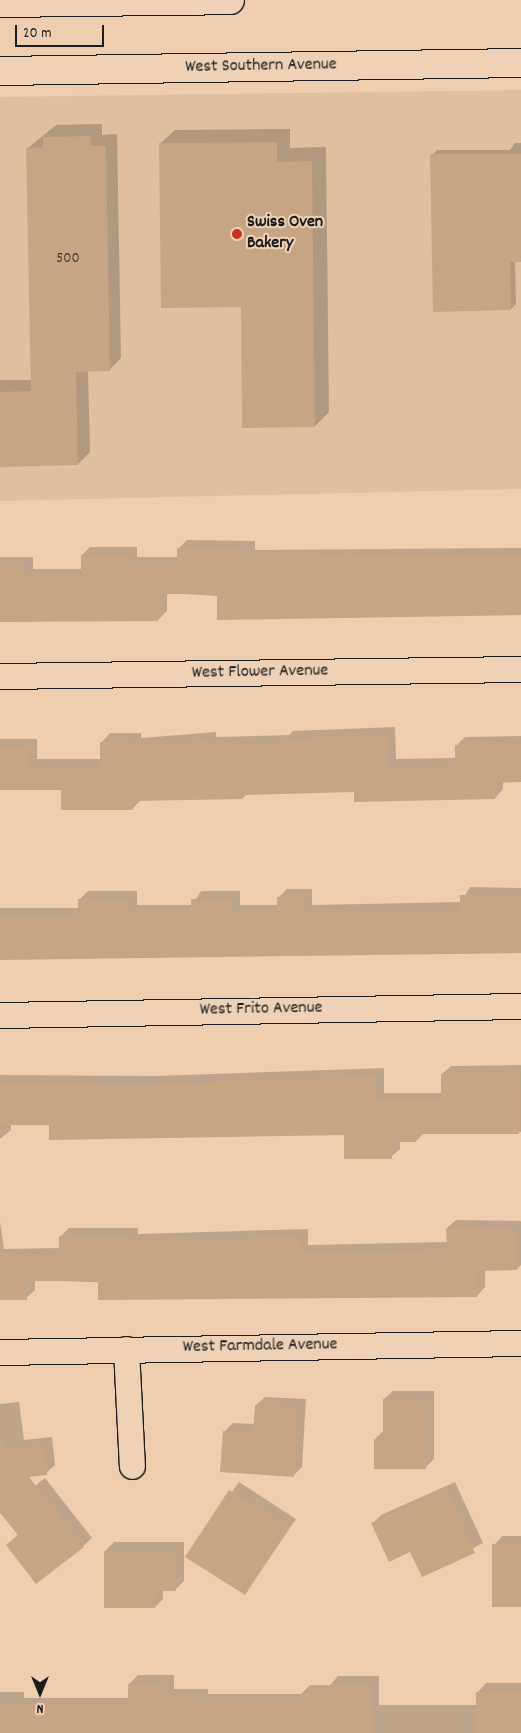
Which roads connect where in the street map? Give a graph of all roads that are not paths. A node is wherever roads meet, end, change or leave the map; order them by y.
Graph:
1 (230, 0) edge
2 (0, 4) edge
3 (521, 63) edge
4 (0, 71) edge
5 (521, 669) edge
6 (0, 676) edge
7 (521, 1006) edge
8 (0, 1015) edge
9 (521, 1343) edge
10 (126, 1350) junction
11 (0, 1352) edge
12 (132, 1466) dead end

1 - 2 main road
3 - 4 main road, West Southern Avenue
5 - 6 street, West Flower Avenue
7 - 8 street, West Frito Avenue
9 - 10 street, West Farmdale Avenue
10 - 11 street, West Farmdale Avenue
10 - 12 street

